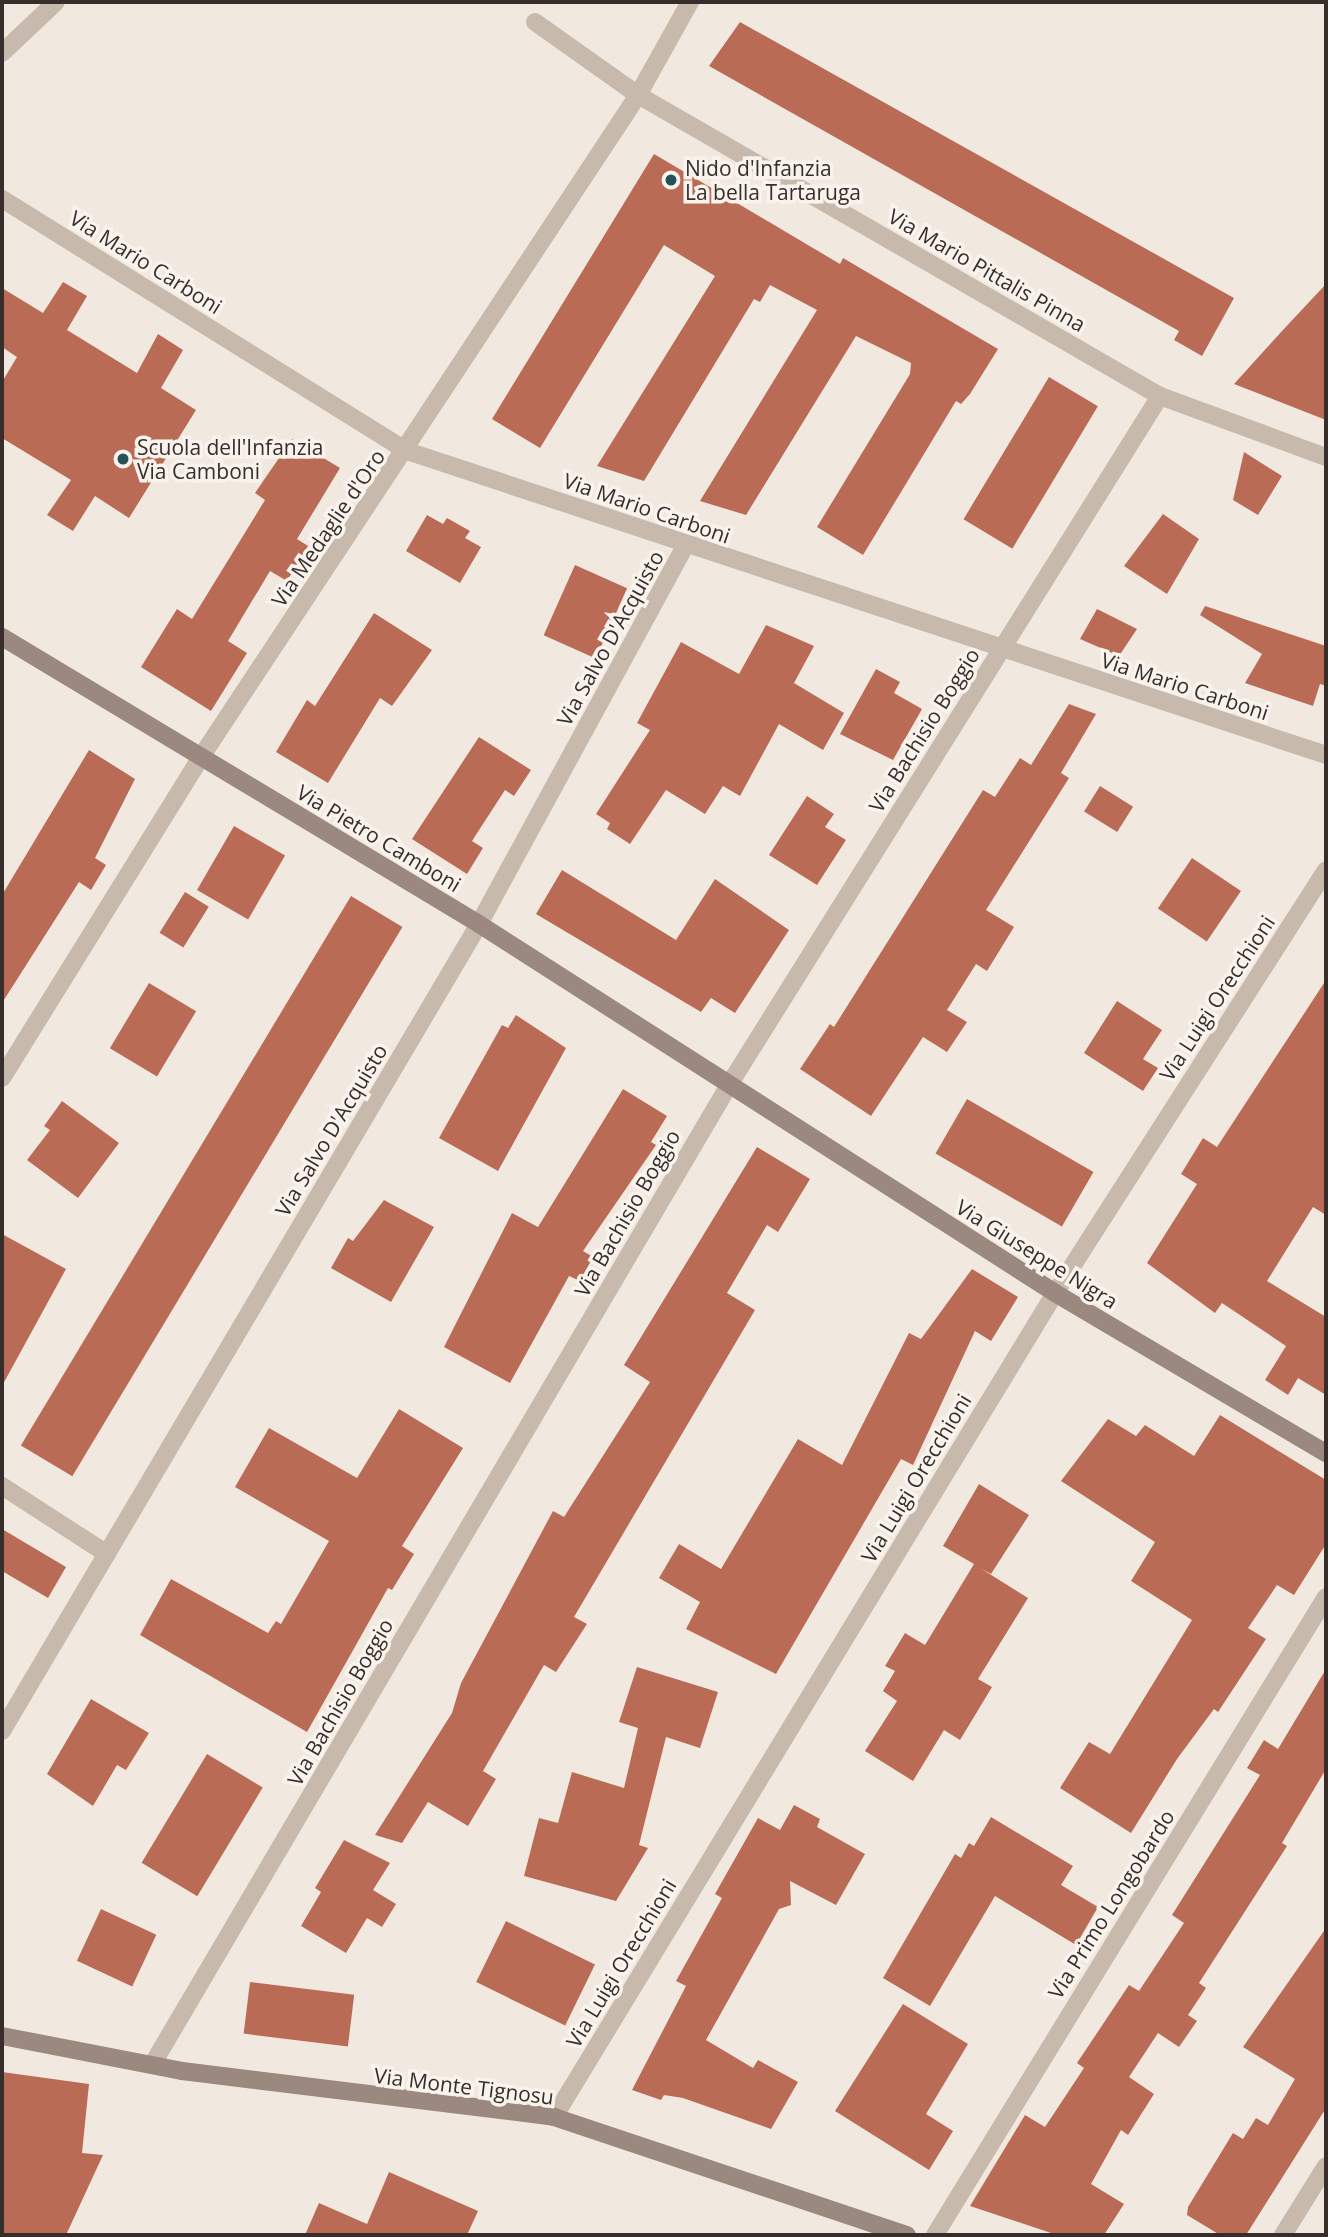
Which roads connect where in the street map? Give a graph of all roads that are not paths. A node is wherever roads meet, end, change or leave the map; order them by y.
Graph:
1 (56, 2) edge
2 (690, 2) edge
3 (535, 22) dead end
4 (2, 53) edge
5 (638, 95) junction
6 (2, 199) edge
7 (1160, 396) junction
8 (408, 451) junction
9 (1326, 455) edge
10 (686, 545) junction
11 (2, 637) edge
12 (1000, 650) junction
13 (1326, 755) edge
14 (201, 757) junction
15 (1326, 870) edge
16 (480, 924) junction
17 (2, 1078) edge
18 (729, 1085) junction
19 (1055, 1293) junction
20 (1326, 1453) edge
21 (2, 1486) edge
22 (107, 1554) junction
23 (1326, 1597) edge
24 (2, 1731) edge
25 (2, 2036) edge
26 (152, 2065) junction
27 (554, 2117) junction
28 (1326, 2166) edge
29 (907, 2235) edge
30 (935, 2235) edge
31 (1283, 2235) edge

1 - 4 street
2 - 5 street, Via Medaglie d'Oro
3 - 5 street, Via Mario Pittalis Pinna
5 - 7 street, Via Mario Pittalis Pinna
5 - 8 street, Via Medaglie d'Oro
6 - 8 street, Via Mario Carboni
7 - 9 street, Via Mario Pittalis Pinna
7 - 12 street, Via Bachisio Boggio
8 - 10 street, Via Mario Carboni
8 - 14 street, Via Medaglie d'Oro
10 - 12 street, Via Mario Carboni
10 - 16 street, Via Salvo D'Acquisto
11 - 14 street, Via Pietro Camboni
12 - 13 street, Via Mario Carboni
12 - 18 street, Via Bachisio Boggio
14 - 16 street, Via Pietro Camboni
14 - 17 street, Via Medaglie d'Oro
15 - 19 street, Via Luigi Orecchioni
16 - 18 street, Via Pietro Camboni
16 - 22 street, Via Salvo D'Acquisto
18 - 19 street, Via Giuseppe Nigra
18 - 26 street, Via Bachisio Boggio
19 - 20 street, Via Giuseppe Nigra
19 - 27 street, Via Luigi Orecchioni
21 - 22 street
22 - 24 street, Via Salvo D'Acquisto
23 - 30 street, Via Primo Longobardo
25 - 26 street, Via Monte Tignosu
26 - 27 street, Via Monte Tignosu
27 - 29 street, Via Monte Tignosu
28 - 31 street

